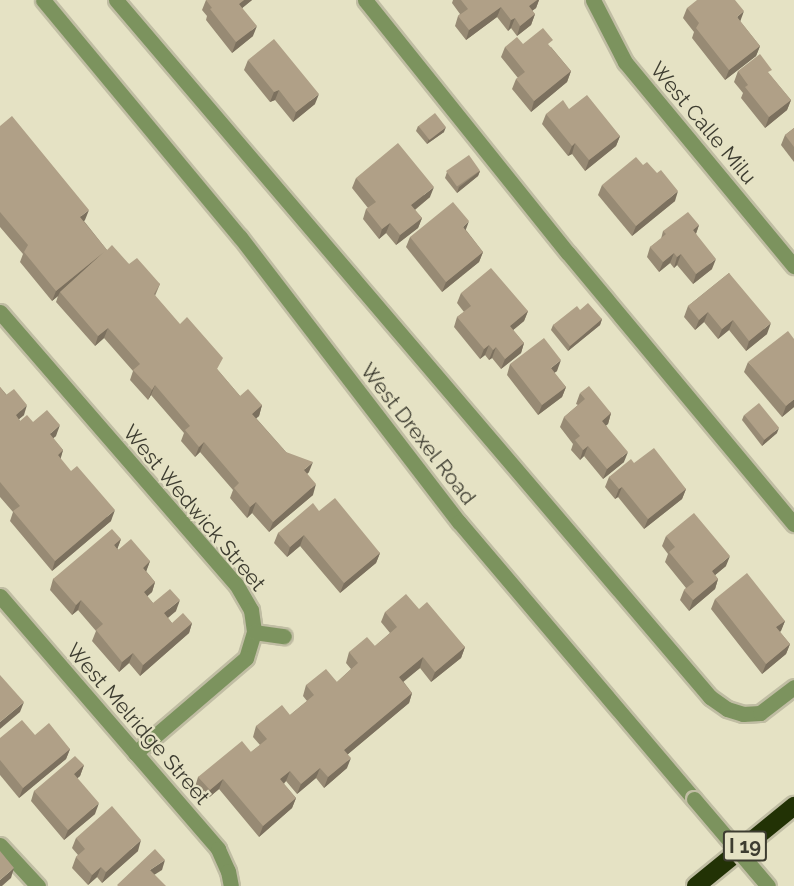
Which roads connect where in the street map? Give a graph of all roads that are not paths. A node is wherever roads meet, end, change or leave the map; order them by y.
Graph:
1 (43, 0) edge
2 (116, 0) edge
3 (365, 0) edge
4 (593, 0) edge
5 (794, 266) edge
6 (0, 312) edge
7 (794, 524) edge
8 (0, 596) edge
9 (254, 632) junction
10 (284, 636) dead end
11 (794, 687) edge
12 (135, 753) junction
13 (794, 806) edge
14 (0, 844) edge
15 (38, 886) edge
16 (231, 886) edge
17 (696, 886) edge
18 (768, 886) edge

1 - 18 street, West Drexel Road, bridge
2 - 11 street
3 - 7 street
4 - 5 street, West Calle Milu
6 - 9 street, West Wedwick Street
8 - 12 street, West Melridge Street
9 - 10 street
9 - 12 street
12 - 16 street, West Melridge Street
13 - 17 highway, I 19
14 - 15 street

